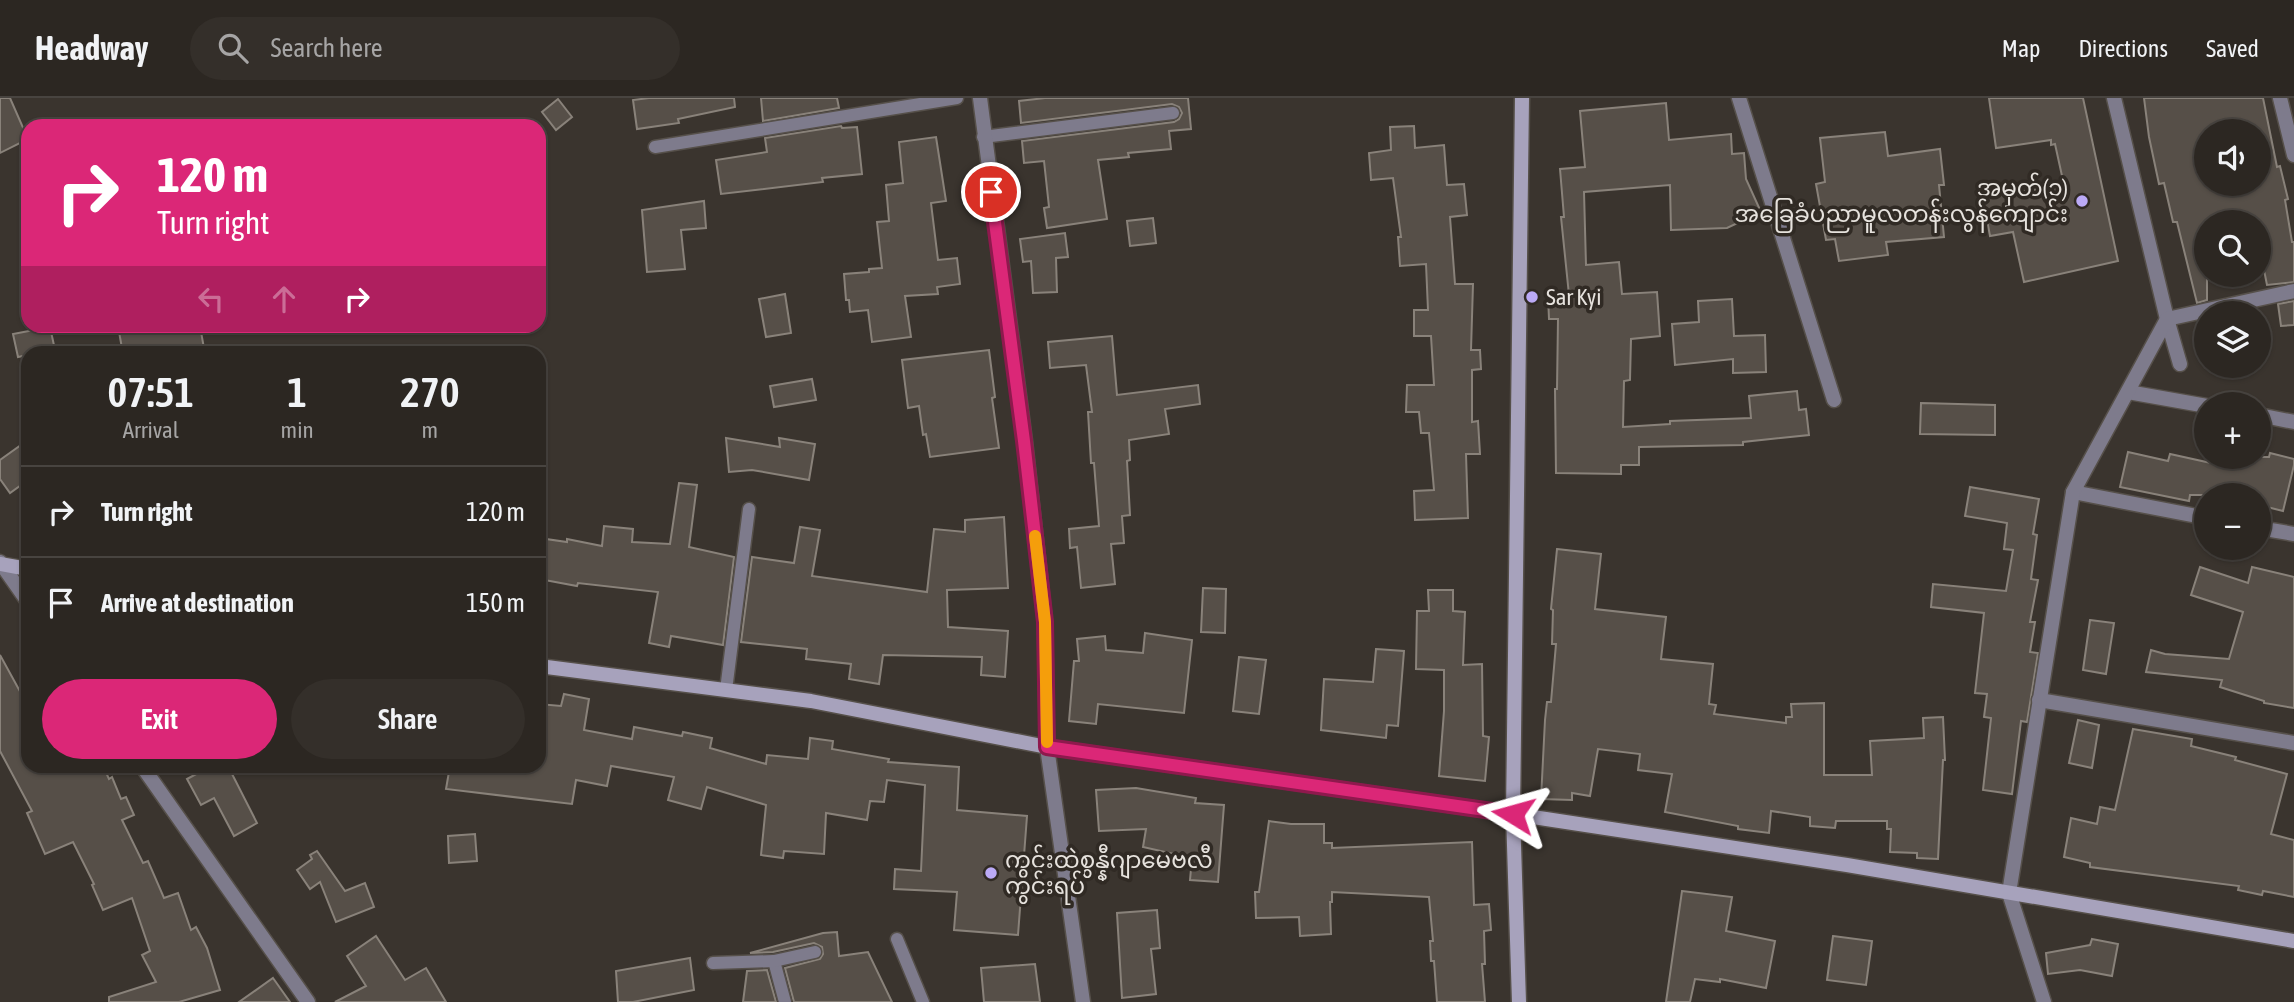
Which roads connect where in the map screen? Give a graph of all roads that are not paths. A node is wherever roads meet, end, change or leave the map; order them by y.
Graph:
1 (957, 98) edge
2 (980, 98) edge
3 (1521, 98) edge
4 (1739, 98) edge
5 (2114, 98) edge
6 (2280, 98) edge
7 (1173, 113) dead end
8 (983, 137) junction
9 (655, 147) dead end
10 (2294, 155) edge
11 (2294, 291) edge
12 (2167, 319) junction
13 (2180, 364) dead end
14 (2128, 392) junction
15 (1834, 400) dead end
16 (2194, 404) edge
17 (2271, 417) edge
18 (2294, 422) edge
19 (2073, 492) junction
20 (749, 509) dead end
21 (2194, 515) edge
22 (2271, 530) edge
23 (2294, 534) edge
24 (0, 563) edge
25 (21, 568) edge
26 (21, 592) edge
27 (546, 667) edge
28 (726, 690) junction
29 (2039, 700) junction
30 (2294, 743) edge
31 (1047, 747) junction
32 (147, 773) edge
33 (1513, 814) junction
34 (2009, 893) junction
35 (897, 939) dead end
36 (2294, 941) edge
37 (815, 952) dead end
38 (774, 961) junction
39 (713, 963) dead end
40 (308, 1002) edge
41 (785, 1002) edge
42 (923, 1002) edge
43 (1083, 1002) edge
44 (1519, 1002) edge
45 (2043, 1002) edge

1 - 9 lane
2 - 8 street
3 - 33 main road
4 - 15 street
5 - 12 street
6 - 10 street
7 - 8 lane
8 - 31 street
11 - 12 street
12 - 13 street
12 - 14 street
14 - 16 street
14 - 19 street
17 - 18 street
19 - 21 street
19 - 29 street
20 - 28 lane
22 - 23 street
24 - 25 main road
24 - 26 street
27 - 28 main road
28 - 31 main road
29 - 30 street
29 - 34 street
31 - 33 main road
31 - 43 street
32 - 40 street
33 - 34 main road
33 - 44 main road
34 - 36 main road
34 - 45 street
35 - 42 lane
37 - 38 lane
38 - 39 lane
38 - 41 lane

